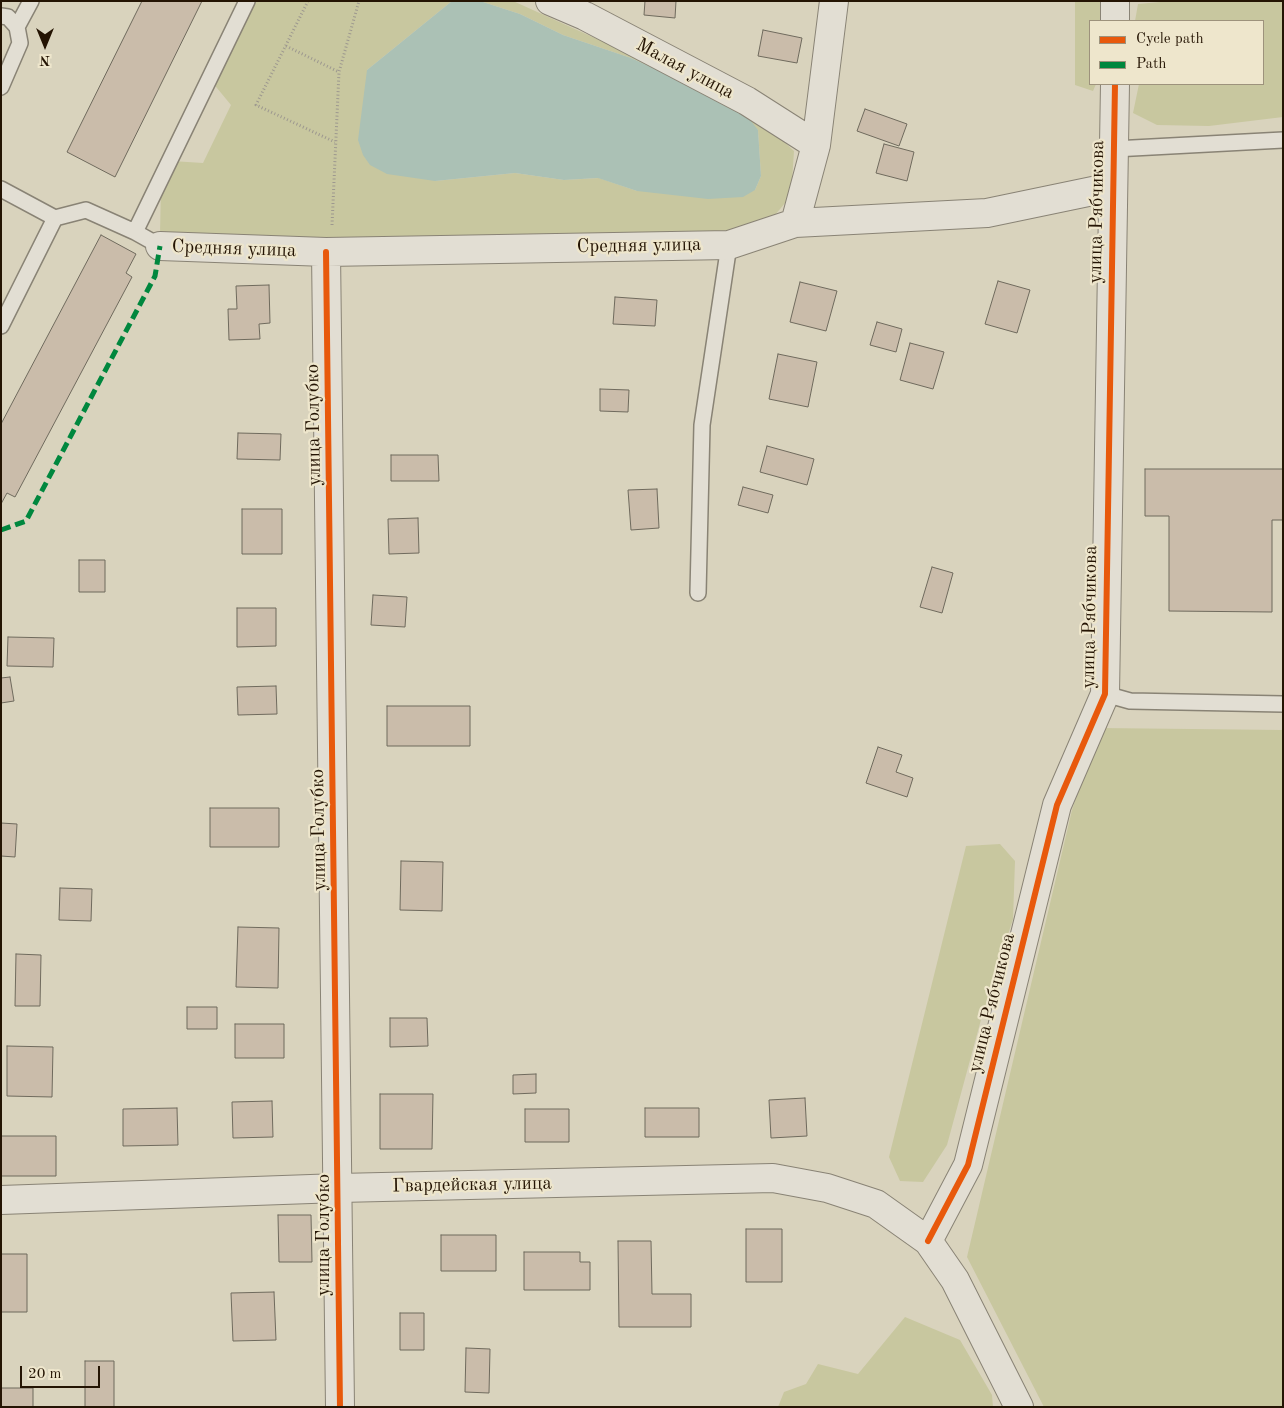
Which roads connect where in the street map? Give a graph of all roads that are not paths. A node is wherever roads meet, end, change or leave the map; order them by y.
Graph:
1 (31, 1) edge
2 (247, 1) edge
3 (550, 1) edge
4 (834, 1) edge
5 (1115, 1) edge
6 (1, 16) edge
7 (1115, 20) edge
8 (17, 27) junction
9 (1114, 85) edge
10 (1, 87) edge
11 (1283, 140) edge
12 (816, 145) junction
13 (1114, 149) junction
14 (1112, 187) junction
15 (1, 189) edge
16 (55, 218) junction
17 (795, 223) junction
18 (135, 232) junction
19 (729, 245) junction
20 (160, 246) joint
21 (326, 252) junction
22 (1, 326) edge
23 (698, 593) dead end
24 (1105, 694) junction
25 (1283, 704) edge
26 (339, 1188) junction
27 (1, 1200) edge
28 (928, 1241) junction
29 (340, 1407) edge
30 (1019, 1407) edge

1 - 8 lane
2 - 18 lane
3 - 12 street, Малая улица
4 - 12 street
5 - 7 street
6 - 8 lane
8 - 10 lane
9 - 13 street, улица Рябчикова
11 - 13 lane
12 - 17 street
13 - 14 street, улица Рябчикова
14 - 17 street, Средняя улица
14 - 24 street, улица Рябчикова
15 - 16 lane
16 - 18 lane
16 - 22 lane
17 - 19 street, Средняя улица
18 - 20 lane
19 - 21 street, Средняя улица
19 - 23 lane
20 - 21 street, Средняя улица
21 - 26 street, улица Голубко
24 - 25 lane
24 - 28 street, улица Рябчикова
26 - 27 street, Гвардейская улица
26 - 28 street, Гвардейская улица
26 - 29 street, улица Голубко
28 - 30 street, Гвардейская улица

